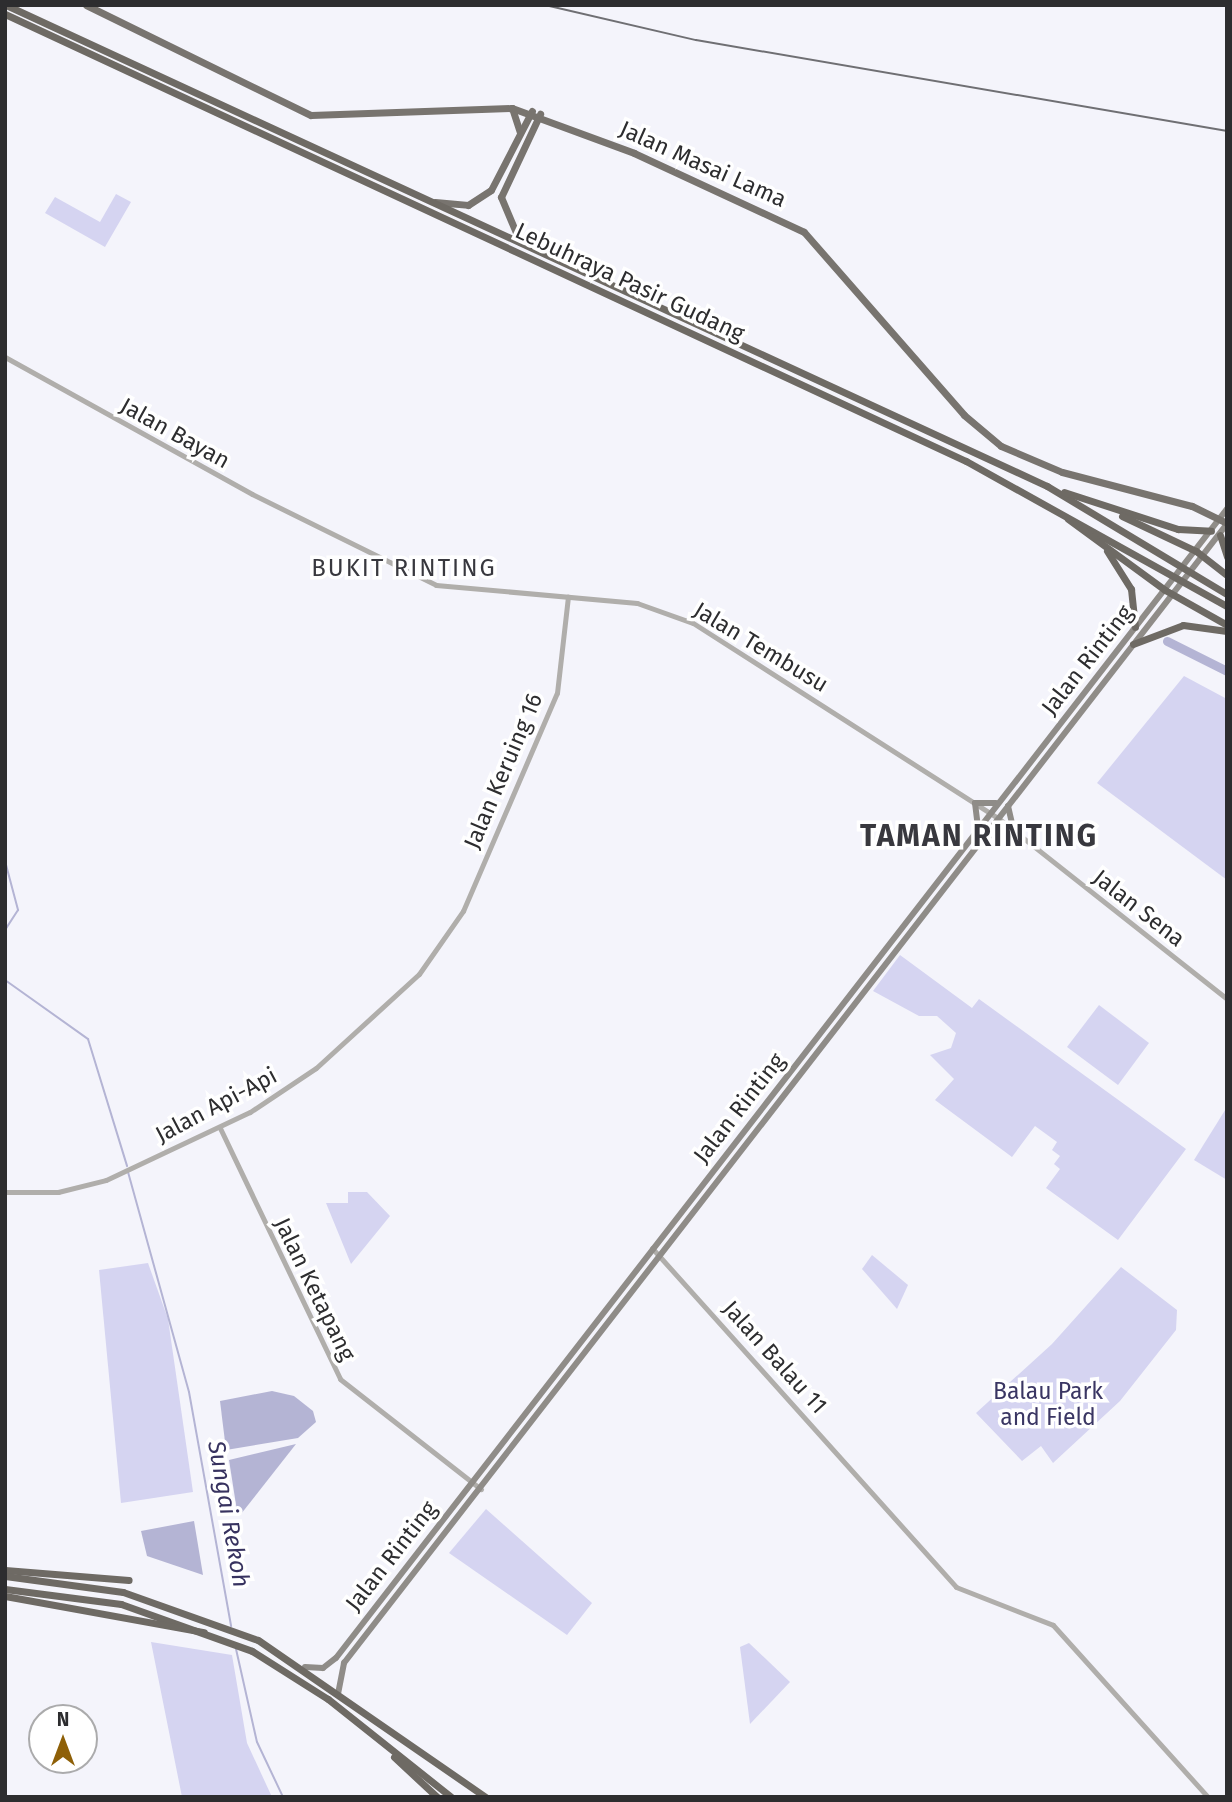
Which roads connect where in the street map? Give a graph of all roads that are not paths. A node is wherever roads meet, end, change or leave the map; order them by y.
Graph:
1 (6, 5) edge
2 (86, 5) edge
3 (5, 14) edge
4 (512, 107) junction
5 (531, 111) junction
6 (540, 114) junction
7 (519, 136) junction
8 (435, 202) junction
9 (520, 243) junction
10 (5, 357) edge
11 (1047, 486) junction
12 (1050, 507) junction
13 (1107, 507) junction
14 (1227, 509) edge
15 (1227, 523) edge
16 (1087, 532) junction
17 (1216, 532) junction
18 (330, 534) joint
19 (1194, 552) junction
20 (1227, 556) edge
21 (1203, 558) junction
22 (1227, 575) edge
23 (1166, 588) junction
24 (1176, 593) junction
25 (1227, 594) edge
26 (568, 597) junction
27 (1227, 606) edge
28 (1227, 625) edge
29 (1135, 627) junction
30 (1227, 631) edge
31 (1133, 644) junction
32 (1001, 800) junction
33 (975, 803) junction
34 (1008, 804) junction
35 (991, 813) junction
36 (998, 818) junction
37 (978, 828) junction
38 (1014, 831) junction
39 (984, 836) junction
40 (439, 949) joint
41 (1227, 999) edge
42 (220, 1128) junction
43 (5, 1192) edge
44 (652, 1248) junction
45 (659, 1254) junction
46 (471, 1481) junction
47 (481, 1489) junction
48 (5, 1570) edge
49 (5, 1576) edge
50 (129, 1580) dead end
51 (5, 1588) edge
52 (5, 1596) edge
53 (211, 1633) junction
54 (305, 1667) junction
55 (338, 1694) junction
56 (341, 1709) junction
57 (437, 1797) edge
58 (451, 1797) edge
59 (486, 1797) edge
60 (1208, 1797) edge

1 - 8 highway, Lebuhraya Pasir Gudang
2 - 4 main road, Jalan Masai Lama
3 - 12 highway, Lebuhraya Pasir Gudang
4 - 5 main road, Jalan Masai Lama
4 - 7 main road
5 - 6 main road, Jalan Masai Lama
5 - 7 main road
6 - 9 main road
6 - 15 main road, Jalan Masai Lama
7 - 8 main road
8 - 9 highway, Lebuhraya Pasir Gudang
9 - 11 highway, Lebuhraya Pasir Gudang
10 - 18 street, Jalan Bayan
11 - 13 highway
11 - 25 highway, Lebuhraya Pasir Gudang
12 - 16 highway
12 - 27 highway, Lebuhraya Pasir Gudang
13 - 17 highway
13 - 19 highway
14 - 17 main road
15 - 17 main road
16 - 23 highway
16 - 29 highway
17 - 19 main road, Jalan Rinting
17 - 20 highway
17 - 21 main road, Jalan Rinting
18 - 26 street, Jalan Tembusu
19 - 21 highway
19 - 23 main road, Jalan Rinting
21 - 22 highway
21 - 24 main road, Jalan Rinting
23 - 24 highway
23 - 29 main road, Jalan Rinting
24 - 28 highway
24 - 31 main road, Jalan Rinting
26 - 33 street, Jalan Tembusu
26 - 40 street, Jalan Keruing 16
29 - 32 main road, Jalan Rinting
30 - 31 highway
31 - 34 main road, Jalan Rinting
32 - 33 main road
32 - 35 main road, Jalan Rinting
33 - 35 street, Jalan Tembusu
33 - 37 main road
34 - 36 main road, Jalan Rinting
34 - 38 main road
35 - 36 street, Jalan Tembusu
35 - 37 main road, Jalan Rinting
36 - 38 street, Jalan Sena
36 - 39 main road, Jalan Rinting
37 - 44 main road, Jalan Rinting
38 - 39 main road
38 - 41 street, Jalan Sena
39 - 45 main road, Jalan Rinting
40 - 42 street, Jalan Api-Api
42 - 43 street, Jalan Api-Api
42 - 46 street, Jalan Ketapang
44 - 45 street, Jalan Balau 11
44 - 46 main road, Jalan Rinting
45 - 47 main road, Jalan Rinting
45 - 60 street, Jalan Balau 11
46 - 47 street, Jalan Ketapang
46 - 54 main road, Jalan Rinting
47 - 55 main road, Jalan Rinting
48 - 50 highway
49 - 54 highway
51 - 53 highway
52 - 53 highway
53 - 56 highway
54 - 55 highway
55 - 59 highway
56 - 57 highway
56 - 58 highway

